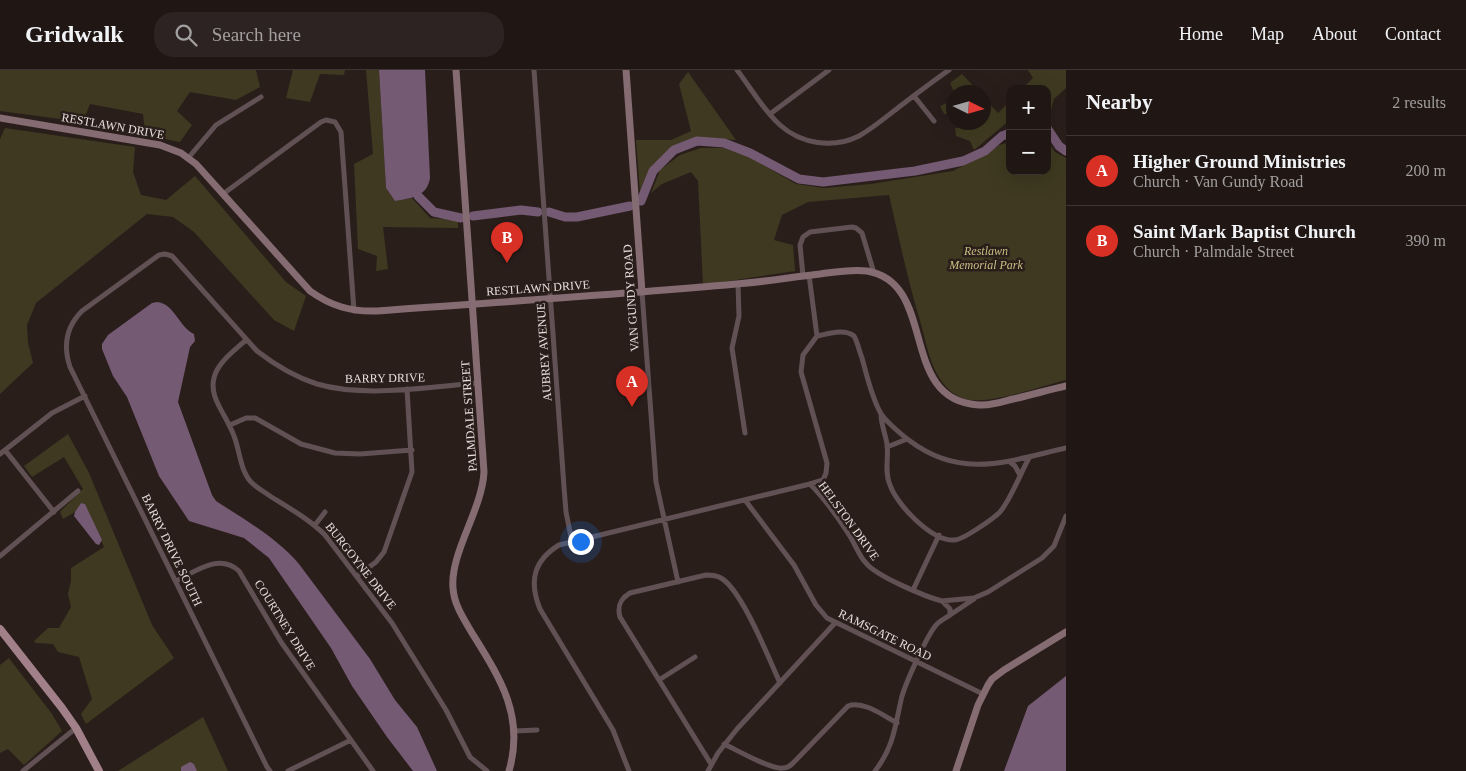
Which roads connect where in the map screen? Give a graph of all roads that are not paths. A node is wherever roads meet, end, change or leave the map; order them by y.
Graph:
1 (456, 70) edge
2 (534, 70) edge
3 (626, 70) edge
4 (737, 70) edge
5 (817, 70) edge
6 (829, 70) edge
7 (949, 70) edge
8 (822, 76) junction
9 (914, 96) junction
10 (261, 97) dead end
11 (770, 114) junction
12 (0, 118) edge
13 (934, 121) dead end
14 (189, 157) junction
15 (223, 194) junction
16 (165, 254) joint
17 (874, 273) junction
18 (806, 275) junction
19 (738, 284) junction
20 (642, 292) junction
21 (550, 298) junction
22 (472, 304) junction
23 (354, 311) junction
24 (817, 336) junction
25 (246, 340) junction
26 (478, 383) junction
27 (1066, 386) edge
28 (407, 389) junction
29 (85, 396) junction
30 (880, 414) junction
31 (230, 425) junction
32 (745, 434) dead end
33 (907, 439) junction
34 (887, 447) junction
35 (1066, 448) edge
36 (5, 450) junction
37 (412, 450) junction
38 (0, 454) edge
39 (1029, 458) junction
40 (1010, 462) junction
41 (1020, 474) junction
42 (823, 480) junction
43 (810, 484) junction
44 (78, 491) dead end
45 (821, 495) junction
46 (745, 500) junction
47 (54, 512) junction
48 (325, 512) dead end
49 (1066, 516) edge
50 (664, 519) junction
51 (315, 525) junction
52 (939, 535) junction
53 (572, 542) junction
54 (0, 556) edge
55 (357, 576) junction
56 (176, 581) junction
57 (678, 582) junction
58 (913, 590) junction
59 (975, 598) junction
60 (942, 601) junction
61 (950, 615) junction
62 (835, 623) junction
63 (0, 629) edge
64 (1066, 632) edge
65 (695, 656) dead end
66 (917, 661) junction
67 (659, 680) junction
68 (780, 683) junction
69 (983, 694) junction
70 (897, 723) junction
71 (76, 728) junction
72 (537, 730) dead end
73 (514, 731) junction
74 (351, 740) junction
75 (724, 744) junction
76 (711, 764) junction
77 (23, 771) edge
78 (99, 771) edge
79 (270, 771) edge
80 (288, 771) edge
81 (373, 771) edge
82 (487, 771) edge
83 (508, 771) edge
84 (628, 771) edge
85 (708, 771) edge
86 (874, 771) edge
87 (956, 771) edge

1 - 22 street, PALMDALE STREET
2 - 21 street, AUBREY AVENUE
3 - 20 street, VAN GUNDY ROAD
4 - 11 street
5 - 8 street
6 - 8 street
7 - 9 street
8 - 11 street
9 - 11 street
9 - 13 street
10 - 14 street
12 - 14 street, RESTLAWN DRIVE
14 - 15 street, RESTLAWN DRIVE
15 - 23 street, RESTLAWN DRIVE
15 - 23 street
16 - 25 street, BARRY DRIVE
16 - 29 street, BARRY DRIVE SOUTH
17 - 18 street, RESTLAWN DRIVE
17 - 18 street
17 - 27 street, RESTLAWN DRIVE
18 - 19 street, RESTLAWN DRIVE
18 - 24 street
19 - 20 street, RESTLAWN DRIVE
19 - 32 street
20 - 21 street, RESTLAWN DRIVE
20 - 50 street, VAN GUNDY ROAD
21 - 22 street, RESTLAWN DRIVE
21 - 53 street, AUBREY AVENUE
22 - 23 street, RESTLAWN DRIVE
22 - 26 street, PALMDALE STREET
24 - 30 street
24 - 42 street, HELSTON DRIVE
25 - 28 street, BARRY DRIVE
25 - 31 street, BURGOYNE DRIVE
26 - 28 street, BARRY DRIVE
26 - 73 street, PALMDALE STREET
28 - 37 street
29 - 36 street
29 - 56 street, BARRY DRIVE SOUTH
30 - 33 street
30 - 34 street
31 - 37 street
31 - 51 street, BURGOYNE DRIVE
33 - 34 street
33 - 40 street
34 - 52 street
35 - 39 street
36 - 38 street
36 - 47 street
37 - 55 street
39 - 40 street
39 - 41 street
40 - 41 street
41 - 52 street
42 - 43 street, HELSTON DRIVE
42 - 45 street
43 - 45 street, HELSTON DRIVE
43 - 46 street
44 - 47 street
45 - 58 street, HELSTON DRIVE
46 - 50 street
46 - 62 street, RAMSGATE ROAD
47 - 54 street
48 - 51 street
49 - 59 street
50 - 53 street
50 - 57 street, VAN GUNDY ROAD
51 - 55 street, BURGOYNE DRIVE
52 - 58 street
53 - 84 street
55 - 82 street, BURGOYNE DRIVE
56 - 74 street, COURTNEY DRIVE
56 - 79 street, BARRY DRIVE SOUTH
57 - 67 street
57 - 68 street
58 - 60 street, HELSTON DRIVE
59 - 60 street
59 - 61 street
60 - 61 street
61 - 66 street
62 - 66 street, RAMSGATE ROAD
62 - 68 street
63 - 71 main road
64 - 69 street
65 - 67 street
66 - 69 street, RAMSGATE ROAD
66 - 70 street
67 - 76 street
68 - 75 street
69 - 87 street
70 - 75 street
70 - 86 street
71 - 77 street
71 - 78 main road
72 - 73 street
73 - 83 street, PALMDALE STREET
74 - 80 street
74 - 81 street, COURTNEY DRIVE
75 - 76 street
76 - 85 street

